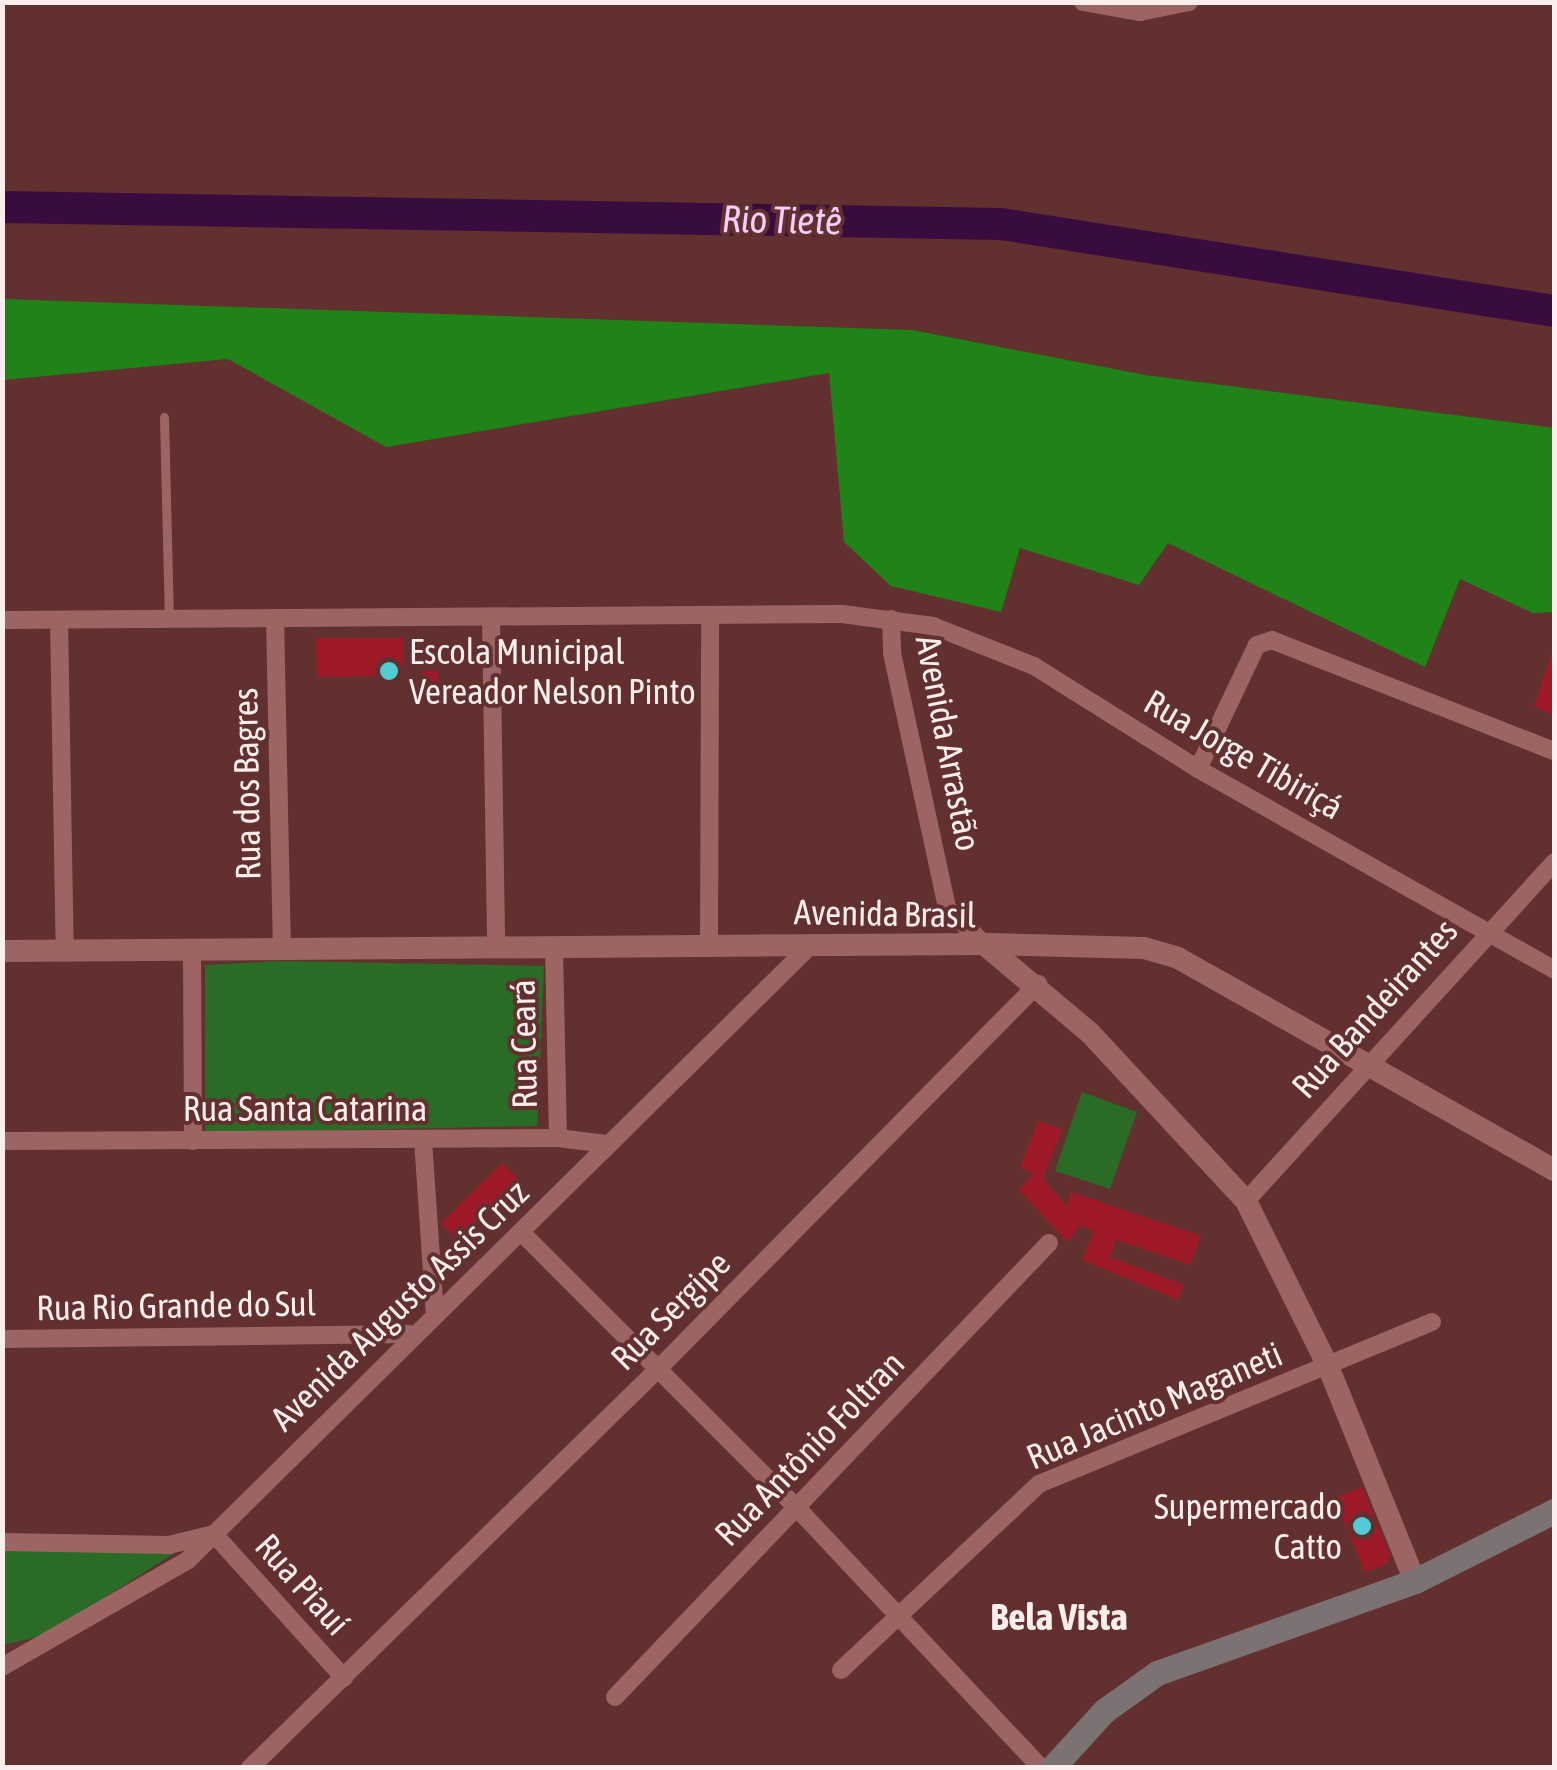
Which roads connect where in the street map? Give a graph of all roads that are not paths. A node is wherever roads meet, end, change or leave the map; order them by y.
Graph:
1 (1083, 2) edge
2 (1189, 2) edge
3 (164, 418) dead end
4 (710, 615) junction
5 (491, 616) junction
6 (275, 618) junction
7 (170, 619) junction
8 (891, 619) junction
9 (2, 620) edge
10 (59, 620) junction
11 (1554, 751) edge
12 (1198, 769) junction
13 (1554, 862) edge
14 (1488, 931) junction
15 (984, 944) junction
16 (809, 947) junction
17 (496, 948) junction
18 (554, 948) junction
19 (709, 948) junction
20 (65, 950) junction
21 (192, 950) junction
22 (282, 950) junction
23 (2, 951) edge
24 (1554, 970) edge
25 (1038, 984) junction
26 (1367, 1060) junction
27 (558, 1138) junction
28 (423, 1140) junction
29 (2, 1141) edge
30 (193, 1141) junction
31 (607, 1144) junction
32 (1554, 1170) edge
33 (1246, 1201) junction
34 (521, 1232) junction
35 (1049, 1243) dead end
36 (435, 1314) junction
37 (1432, 1322) dead end
38 (410, 1334) junction
39 (2, 1339) edge
40 (1328, 1366) junction
41 (659, 1368) junction
42 (798, 1509) junction
43 (1554, 1511) edge
44 (214, 1534) junction
45 (2, 1542) edge
46 (1415, 1581) junction
47 (898, 1614) junction
48 (2, 1667) edge
49 (840, 1670) dead end
50 (344, 1678) junction
51 (615, 1697) dead end
52 (265, 1752) junction
53 (234, 1768) edge
54 (250, 1768) edge
55 (1042, 1768) edge
56 (1052, 1768) edge

1 - 2 street
3 - 7 lane
4 - 5 street, Avenida Arrastão
4 - 8 street, Avenida Arrastão
4 - 19 street
5 - 6 street, Avenida Arrastão
5 - 17 street
6 - 7 street, Avenida Arrastão
6 - 22 street, Rua dos Bagres
7 - 10 street, Avenida Arrastão
8 - 12 street, Rua Jorge Tibiriçá
8 - 15 street, Avenida Arrastão
9 - 10 street, Avenida Arrastão
10 - 20 street
11 - 12 street
12 - 14 street, Rua Jorge Tibiriçá
13 - 14 street, Rua Bandeirantes
14 - 24 street, Rua Jorge Tibiriçá
14 - 26 street, Rua Bandeirantes
15 - 16 street, Avenida Brasil
15 - 25 street, Avenida Brasil
15 - 26 street
16 - 19 street, Avenida Brasil
16 - 31 street, Avenida Augusto Assis Cruz
17 - 18 street, Avenida Brasil
17 - 22 street, Avenida Brasil
18 - 19 street, Avenida Brasil
18 - 27 street, Rua Ceará
20 - 21 street, Avenida Brasil
20 - 23 street, Avenida Brasil
21 - 22 street, Avenida Brasil
21 - 30 street
25 - 33 street, Avenida Brasil
25 - 41 street, Rua Sergipe
26 - 32 street
26 - 33 street, Rua Bandeirantes
27 - 28 street, Rua Santa Catarina
27 - 31 street, Rua Santa Catarina
28 - 30 street, Rua Santa Catarina
28 - 36 street
29 - 30 street, Rua Santa Catarina
31 - 34 street, Avenida Augusto Assis Cruz
33 - 40 street, Avenida Brasil
34 - 36 street, Avenida Augusto Assis Cruz
34 - 41 street
35 - 42 street, Rua Antônio Foltran
36 - 38 street, Avenida Augusto Assis Cruz
37 - 40 street, Rua Jacinto Maganeti
38 - 39 street, Rua Rio Grande do Sul
38 - 44 street, Avenida Augusto Assis Cruz
40 - 46 street, Avenida Brasil
40 - 47 street, Rua Jacinto Maganeti
41 - 42 street
41 - 50 street, Rua Sergipe
42 - 47 street
42 - 51 street, Rua Antônio Foltran
43 - 46 main road
44 - 45 street
44 - 48 street, Avenida Augusto Assis Cruz
44 - 50 street, Rua Piauí
46 - 56 main road
47 - 49 street, Rua Jacinto Maganeti
47 - 55 street
50 - 52 street, Rua Sergipe
52 - 53 street
52 - 54 street

